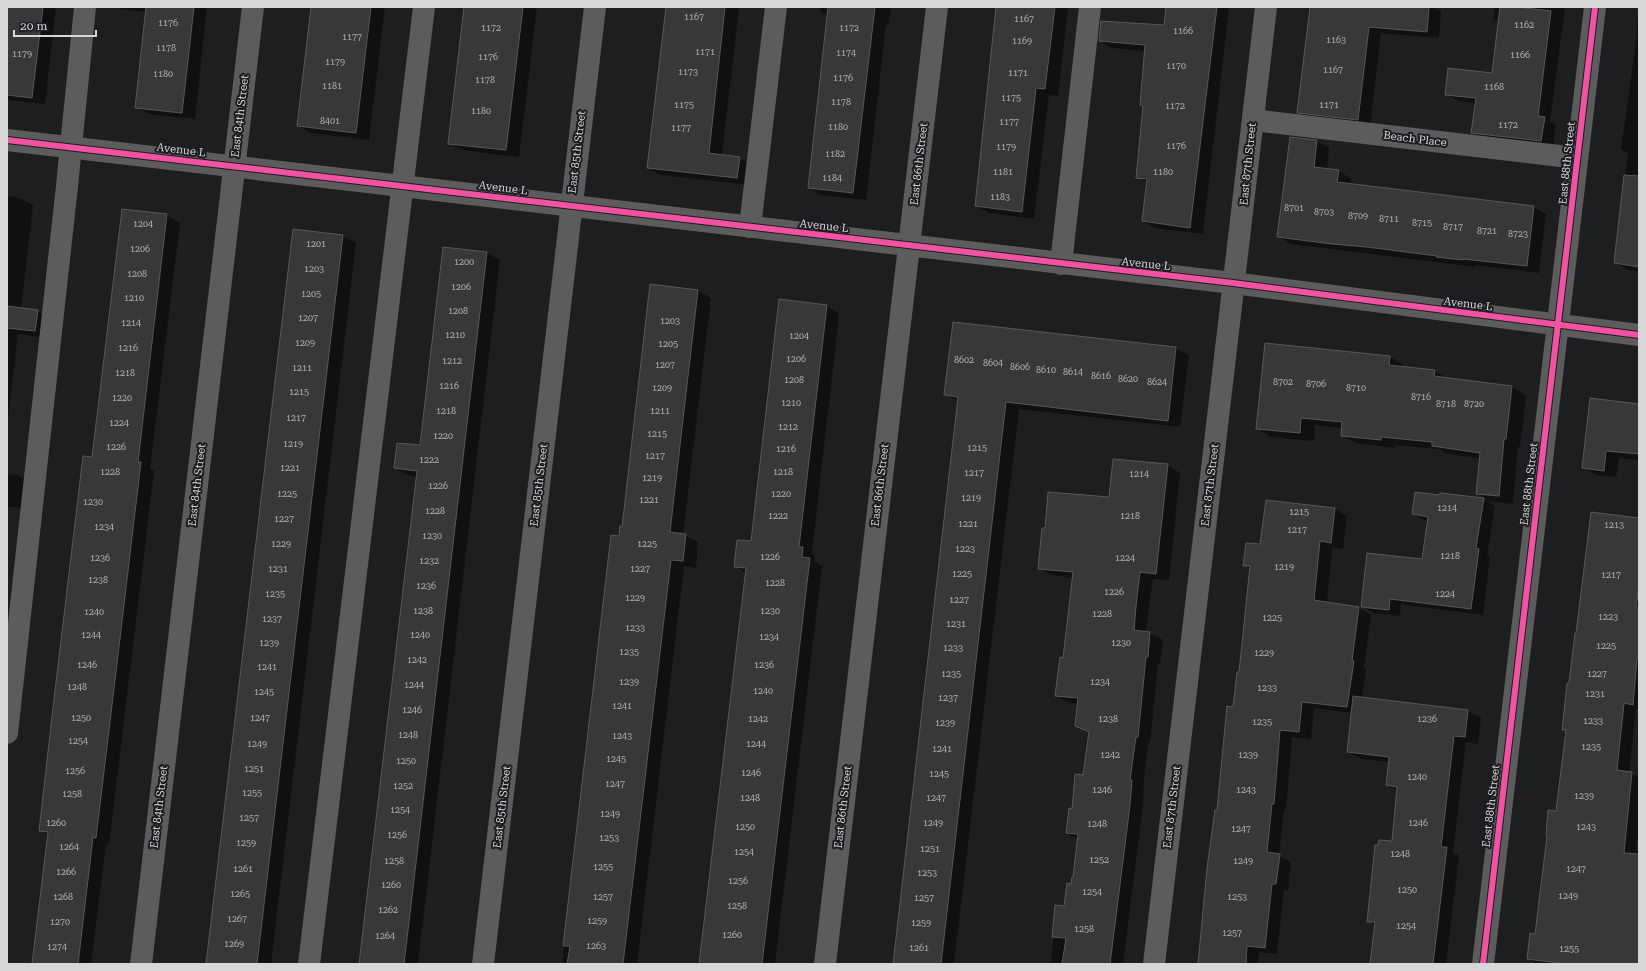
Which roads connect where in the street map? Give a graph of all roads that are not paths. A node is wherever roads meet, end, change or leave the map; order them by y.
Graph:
1 (85, 7) edge
2 (253, 7) edge
3 (424, 7) edge
4 (595, 7) edge
5 (776, 7) edge
6 (937, 7) edge
7 (1090, 7) edge
8 (1266, 7) edge
9 (1595, 7) edge
10 (1253, 120) junction
11 (7, 140) edge
12 (71, 147) junction
13 (1577, 158) junction
14 (234, 167) junction
15 (402, 186) junction
16 (571, 207) junction
17 (750, 227) junction
18 (909, 245) junction
19 (1061, 264) junction
20 (1232, 283) junction
21 (1558, 326) junction
22 (1639, 335) edge
23 (7, 732) edge
24 (141, 964) edge
25 (310, 964) edge
26 (483, 964) edge
27 (825, 964) edge
28 (1154, 964) edge
29 (1483, 964) edge

1 - 12 street
2 - 14 street, East 84th Street
3 - 15 street
4 - 16 street, East 85th Street
5 - 17 street
6 - 18 street, East 86th Street
7 - 19 street
8 - 10 street, East 87th Street
9 - 13 street, East 88th Street
10 - 13 street, Beach Place
10 - 20 street, East 87th Street
11 - 12 street, Avenue L
12 - 14 street, Avenue L
12 - 23 street
13 - 21 street, East 88th Street
14 - 15 street, Avenue L
14 - 24 street, East 84th Street
15 - 16 street, Avenue L
15 - 25 street
16 - 17 street, Avenue L
16 - 26 street, East 85th Street
17 - 18 street, Avenue L
18 - 19 street, Avenue L
18 - 27 street, East 86th Street
19 - 20 street, Avenue L
20 - 21 street, Avenue L
20 - 28 street, East 87th Street
21 - 22 street, Avenue L
21 - 29 street, East 88th Street

